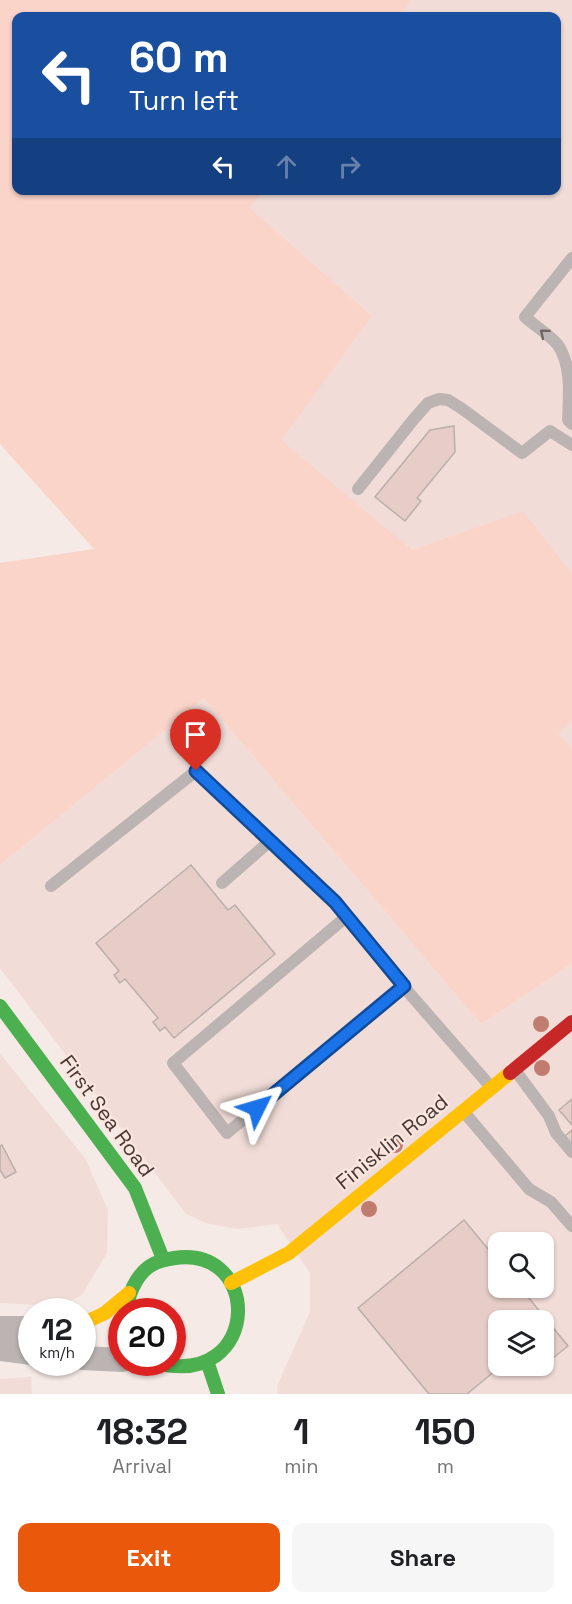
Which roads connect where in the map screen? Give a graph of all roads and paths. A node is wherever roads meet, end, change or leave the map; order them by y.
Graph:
1 (572, 258) edge
2 (572, 424) edge
3 (572, 445) edge
4 (358, 489) dead end
5 (270, 841) junction
6 (222, 883) dead end
7 (51, 886) dead end
8 (346, 917) junction
9 (404, 986) junction
10 (0, 1006) edge
11 (572, 1022) edge
12 (514, 1069) junction
13 (492, 1088) junction
14 (463, 1111) junction
15 (572, 1152) edge
16 (572, 1226) edge
17 (163, 1259) junction
18 (231, 1283) junction
19 (129, 1293) junction
20 (128, 1298) edge
21 (96, 1317) edge
22 (0, 1328) edge
23 (18, 1328) edge
24 (0, 1349) edge
25 (18, 1351) edge
26 (208, 1364) junction
27 (186, 1370) edge
28 (218, 1394) edge

2 -> 1 lane
3 - 4 lane
5 - 6 lane
5 - 7 lane
5 - 8 lane
8 - 9 lane
8 - 9 lane
9 - 13 lane
10 - 17 street, First Sea Road
11 - 12 street, Finisklin Road
12 - 13 street, Finisklin Road
12 - 15 lane
13 - 14 street, Finisklin Road
14 - 16 lane
14 - 18 street, Finisklin Road
17 - 18 street
17 - 19 street
18 - 26 street
19 - 20 street
19 - 21 street
22 - 23 street
24 - 25 street
26 - 27 street
26 - 28 street

